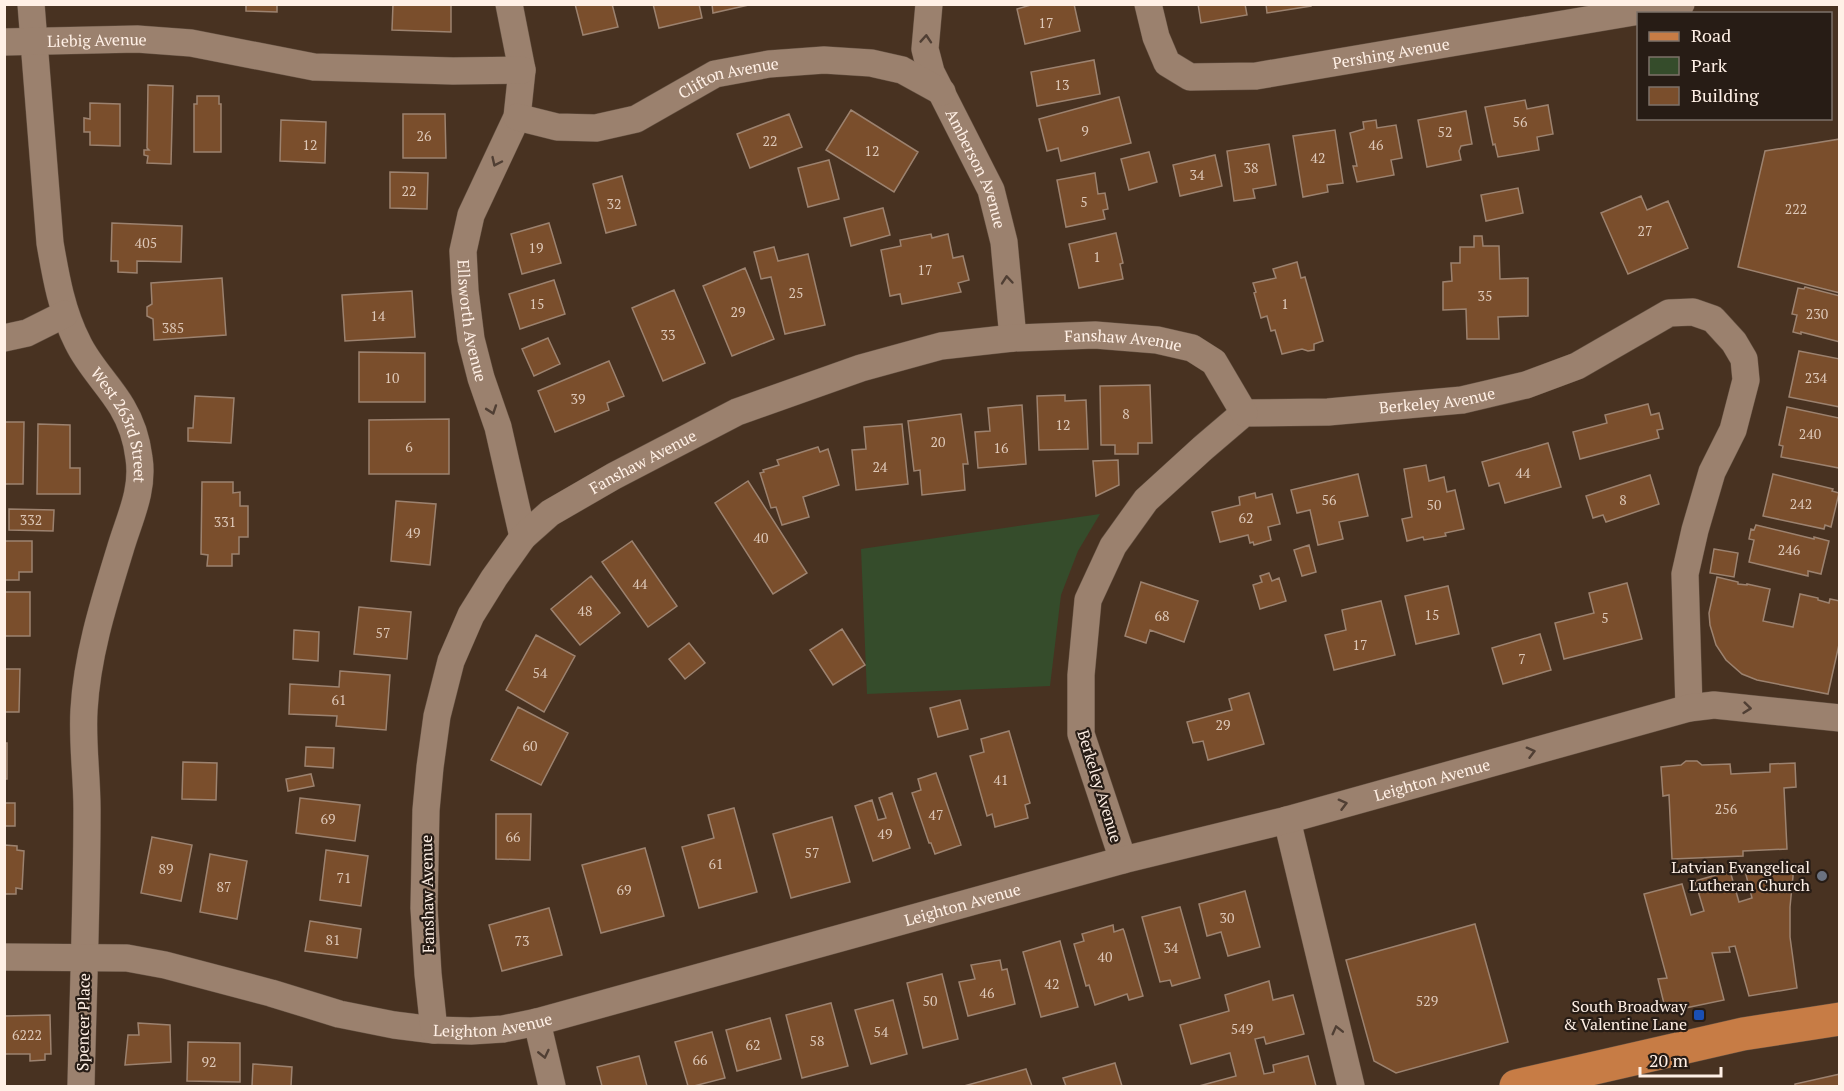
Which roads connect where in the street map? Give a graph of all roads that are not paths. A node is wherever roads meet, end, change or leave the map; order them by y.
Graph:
1 (31, 4) edge
2 (509, 4) edge
3 (929, 4) edge
4 (1148, 4) edge
5 (1681, 4) edge
6 (1598, 11) edge
7 (4, 42) edge
8 (35, 42) junction
9 (522, 70) junction
10 (942, 92) junction
11 (518, 117) junction
12 (65, 314) junction
13 (4, 338) edge
14 (1013, 338) junction
15 (1244, 413) junction
16 (523, 537) junction
17 (1689, 708) junction
18 (1839, 718) edge
19 (1287, 820) junction
20 (1123, 860) junction
21 (4, 957) edge
22 (84, 957) junction
23 (1839, 1019) edge
24 (537, 1022) junction
25 (434, 1030) junction
26 (1561, 1081) edge
27 (81, 1086) edge
28 (552, 1086) edge
29 (1351, 1086) edge
30 (1516, 1086) edge

1 - 8 street, West 263rd Street
2 - 9 street, Ellsworth Avenue
10 -> 3 street, Amberson Avenue
4 - 6 street, Pershing Avenue
5 - 6 street, Pershing Avenue
7 - 8 street, Liebig Avenue
8 - 9 street, Liebig Avenue
8 - 12 street, West 263rd Street
9 - 11 street, Ellsworth Avenue
10 - 11 street, Clifton Avenue
14 -> 10 street, Amberson Avenue
11 -> 16 street, Ellsworth Avenue
12 - 13 street
12 - 22 street, West 263rd Street
14 - 15 street, Fanshaw Avenue
14 - 16 street, Fanshaw Avenue
15 - 17 street, Berkeley Avenue
15 - 20 street, Berkeley Avenue
16 - 25 street, Fanshaw Avenue
17 -> 18 street, Leighton Avenue
19 -> 17 street, Leighton Avenue
19 - 20 street, Leighton Avenue
29 -> 19 street
20 - 24 street, Leighton Avenue
21 - 22 street, Leighton Avenue
22 - 25 street, Leighton Avenue
22 - 27 street, Spencer Place
23 - 26 main road
24 - 25 street, Leighton Avenue
24 -> 28 street
26 - 30 main road

